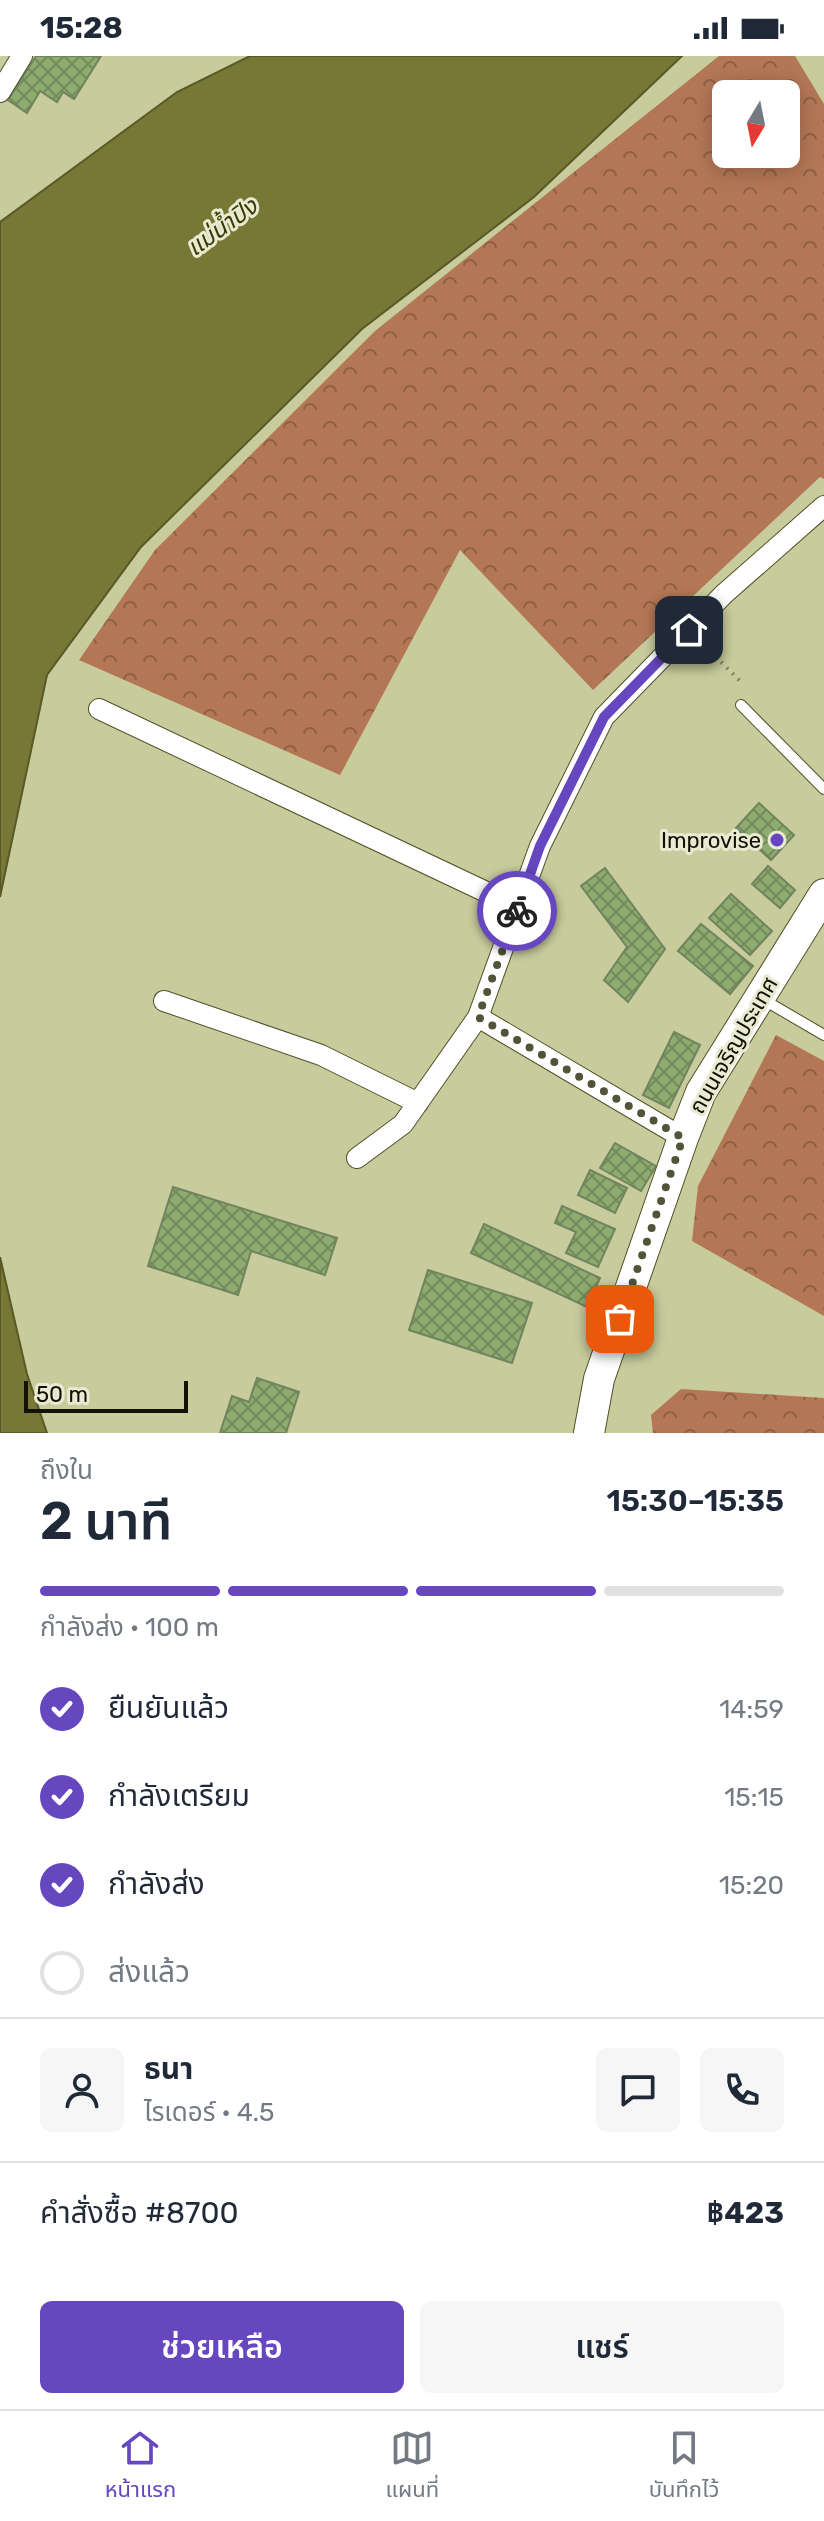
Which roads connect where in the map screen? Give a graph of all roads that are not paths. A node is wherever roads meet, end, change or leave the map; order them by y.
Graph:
1 (22, 56) edge
2 (0, 92) edge
3 (824, 506) edge
4 (741, 705) dead end
5 (99, 709) dead end
6 (824, 789) edge
7 (824, 894) edge
8 (518, 907) junction
9 (759, 997) junction
10 (164, 1001) dead end
11 (478, 1017) junction
12 (824, 1035) edge
13 (418, 1103) junction
14 (683, 1138) junction
15 (357, 1158) dead end
16 (589, 1433) edge

1 - 2 street
3 - 8 street
4 - 6 lane
5 - 8 street
7 - 9 street, ถนนเจริญประเทศ
8 - 11 street
9 - 12 lane
9 - 14 street, ถนนเจริญประเทศ
10 - 13 street
11 - 13 street
11 - 14 street
13 - 15 street
14 - 16 street, ถนนเจริญประเทศ

